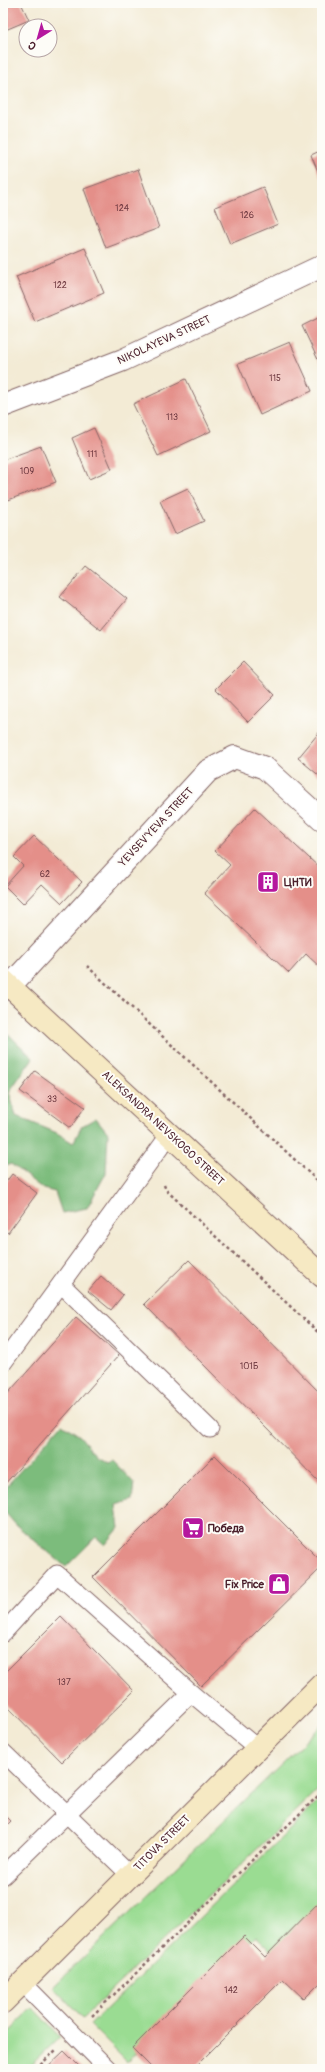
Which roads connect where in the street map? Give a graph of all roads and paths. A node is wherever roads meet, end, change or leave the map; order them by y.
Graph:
1 (322, 266) edge
2 (3, 406) edge
3 (322, 820) edge
4 (87, 966) dead end
5 (6, 982) edge
6 (170, 1134) junction
7 (322, 1185) edge
8 (166, 1190) dead end
9 (322, 1276) edge
10 (61, 1284) junction
11 (322, 1336) edge
12 (3, 1363) edge
13 (210, 1429) dead end
14 (3, 1634) edge
15 (322, 1684) edge
16 (191, 1693) junction
17 (257, 1748) junction
18 (3, 1752) edge
19 (322, 1792) edge
20 (66, 1815) junction
21 (130, 1875) junction
22 (3, 1876) edge
23 (22, 1982) junction
24 (3, 2002) edge
25 (74, 2034) junction
26 (36, 2069) edge
27 (108, 2069) edge

1 - 2 street, NIKOLAYEVA STREET
3 - 5 street, YEVSEV'YEVA STREET
4 - 7 path
5 - 6 main road, ALEKSANDRA NEVSKOGO STREET
6 - 9 main road, ALEKSANDRA NEVSKOGO STREET
6 - 10 lane
8 - 11 path
10 - 12 lane
10 - 13 lane
14 - 16 lane
15 - 17 main road, TITOVA STREET
16 - 17 lane
16 - 20 lane
17 - 21 main road, TITOVA STREET
18 - 20 lane
19 - 25 path
20 - 21 lane
20 - 22 lane
21 - 23 main road, TITOVA STREET
23 - 24 main road, TITOVA STREET
23 - 25 lane
25 - 26 path
25 - 27 lane

